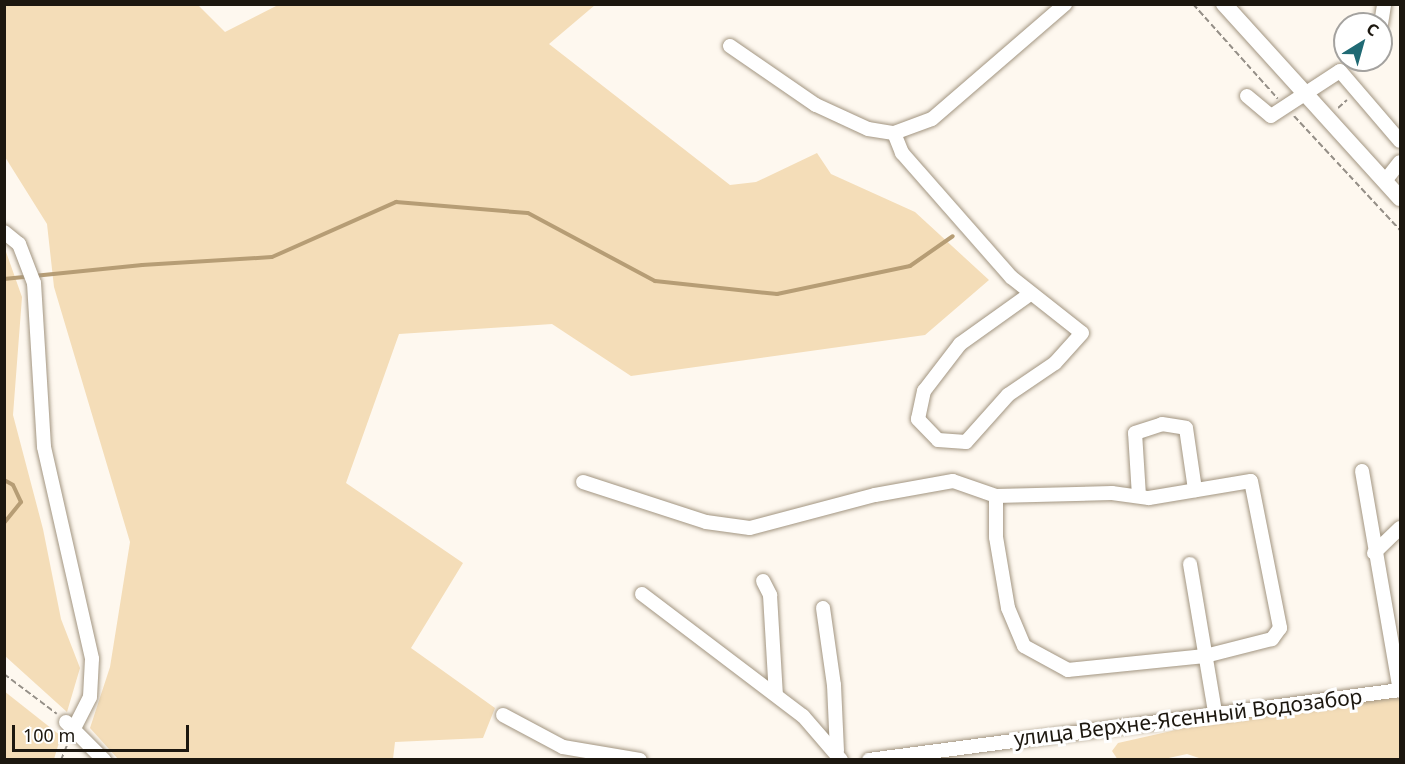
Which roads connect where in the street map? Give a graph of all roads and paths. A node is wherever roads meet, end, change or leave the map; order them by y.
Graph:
1 (1065, 4) edge
2 (1193, 4) edge
3 (1224, 4) edge
4 (730, 46) dead end
5 (1339, 72) edge
6 (1341, 72) edge
7 (1308, 93) junction
8 (1247, 96) dead end
9 (1285, 106) junction
10 (1317, 129) dead end
11 (894, 133) junction
12 (1311, 134) junction
13 (1401, 141) edge
14 (1401, 162) edge
15 (1385, 181) junction
16 (1401, 198) edge
17 (1401, 230) edge
18 (4, 232) edge
19 (1030, 294) junction
20 (1362, 471) dead end
21 (583, 482) dead end
22 (1195, 490) junction
23 (996, 496) junction
24 (1139, 496) junction
25 (1401, 528) edge
26 (1374, 553) junction
27 (1190, 564) dead end
28 (763, 581) dead end
29 (642, 594) dead end
30 (823, 608) dead end
31 (1205, 656) junction
32 (4, 674) edge
33 (1400, 691) edge
34 (776, 695) junction
35 (1215, 712) junction
36 (503, 715) dead end
37 (70, 726) junction
38 (839, 755) edge
39 (61, 759) edge
40 (104, 759) edge
41 (640, 759) edge
42 (869, 759) edge

1 - 11 street
2 - 9 path
3 - 7 main road
4 - 11 street
5 - 7 street
6 - 13 street
7 - 9 street
7 - 15 main road
8 - 9 street
9 - 12 path
10 - 12 path
11 - 19 street
12 - 17 path
14 - 15 street
15 - 16 main road
18 - 37 street
19 - 19 street
20 - 26 street
21 - 23 street
22 - 24 street
22 - 24 street
22 - 31 street
23 - 24 street
23 - 31 street
25 - 26 street
26 - 33 street
27 - 31 street
28 - 34 street
29 - 34 street
30 - 38 street
31 - 35 street
32 - 37 path
33 - 35 street, улица Верхне-Ясенный Водозабор
34 - 38 street
35 - 42 street, улица Верхне-Ясенный Водозабор
36 - 41 street
37 - 39 path
37 - 40 street

